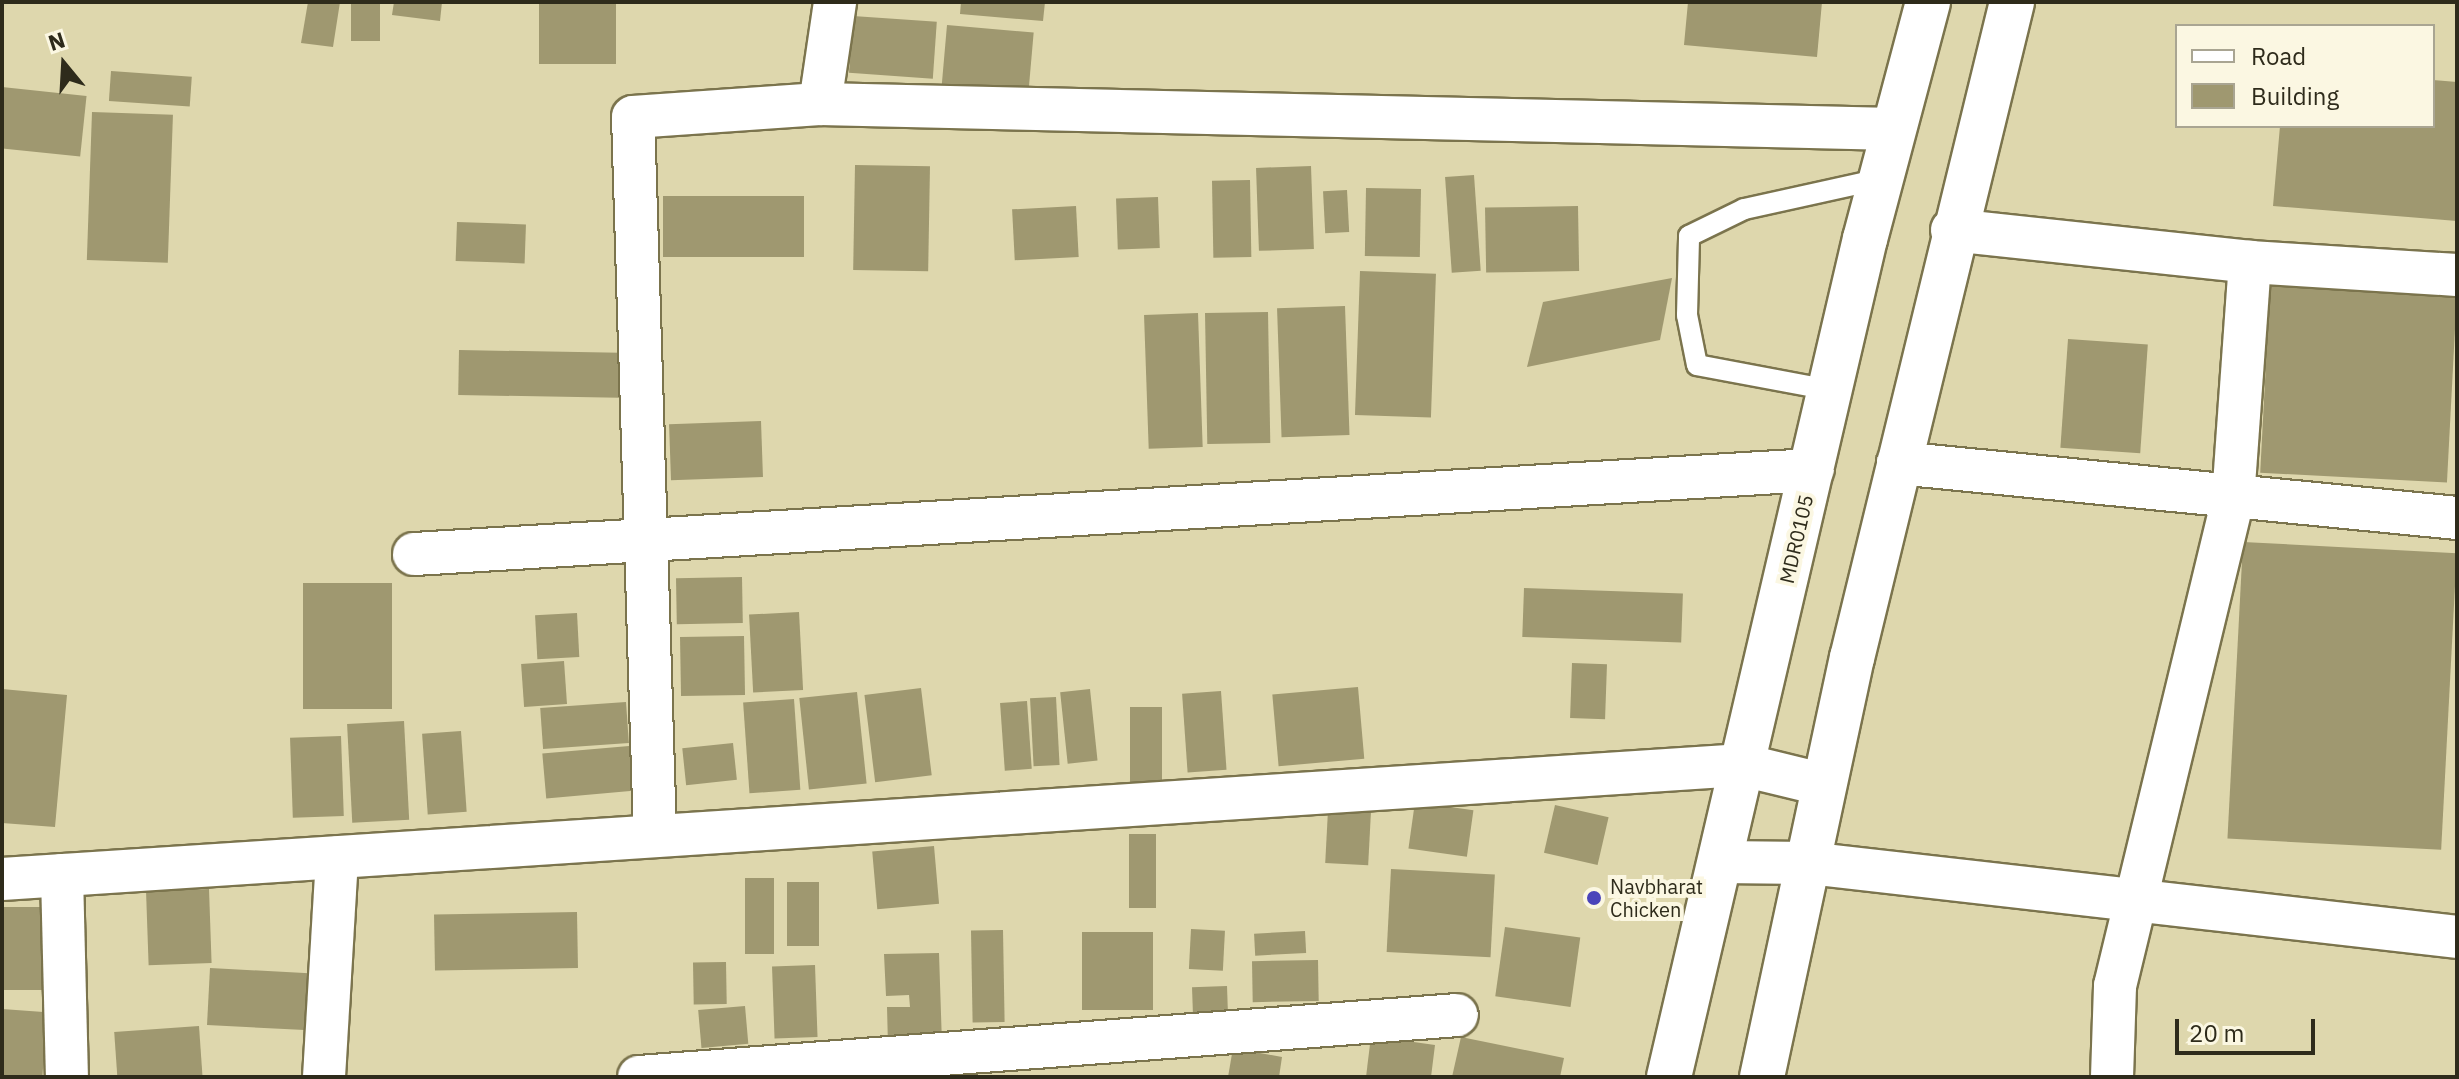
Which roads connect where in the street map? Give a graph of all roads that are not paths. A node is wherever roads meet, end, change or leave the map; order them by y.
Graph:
1 (835, 2) edge
2 (1928, 2) edge
3 (2012, 2) edge
4 (820, 104) junction
5 (1894, 129) junction
6 (1881, 179) junction
7 (1952, 230) junction
8 (2250, 262) junction
9 (2457, 275) edge
10 (1830, 390) junction
11 (1898, 463) junction
12 (1812, 470) junction
13 (2233, 499) junction
14 (2457, 518) edge
15 (646, 540) junction
16 (414, 554) dead end
17 (1743, 765) junction
18 (1825, 785) junction
19 (655, 836) junction
20 (337, 857) junction
21 (1721, 862) junction
22 (1808, 863) junction
23 (62, 875) junction
24 (2, 879) edge
25 (2135, 902) junction
26 (2457, 937) edge
27 (1457, 1015) dead end
28 (67, 1077) edge
29 (324, 1077) edge
30 (639, 1077) edge
31 (1669, 1077) edge
32 (1762, 1077) edge
33 (2112, 1077) edge

1 - 4 street
2 - 5 main road, MDR0105
3 - 7 main road
4 - 5 street
4 - 15 street
5 - 6 main road, MDR0105
6 - 10 main road, MDR0105
6 - 10 lane
7 - 8 street
7 - 11 main road
8 - 9 street
8 - 13 street
10 - 12 main road, MDR0105
11 - 13 street
11 - 18 main road
12 - 15 street
12 - 17 main road, MDR0105
13 - 14 street
13 - 25 street
15 - 16 street
15 - 19 street
17 - 18 street
17 - 19 street
17 - 21 main road, MDR0105
18 - 22 main road
19 - 20 street
20 - 23 street
20 - 29 street
21 - 22 street
21 - 31 main road, MDR0105
22 - 25 street
22 - 32 main road
23 - 24 street
23 - 28 street
25 - 26 street
25 - 33 street
27 - 30 street

